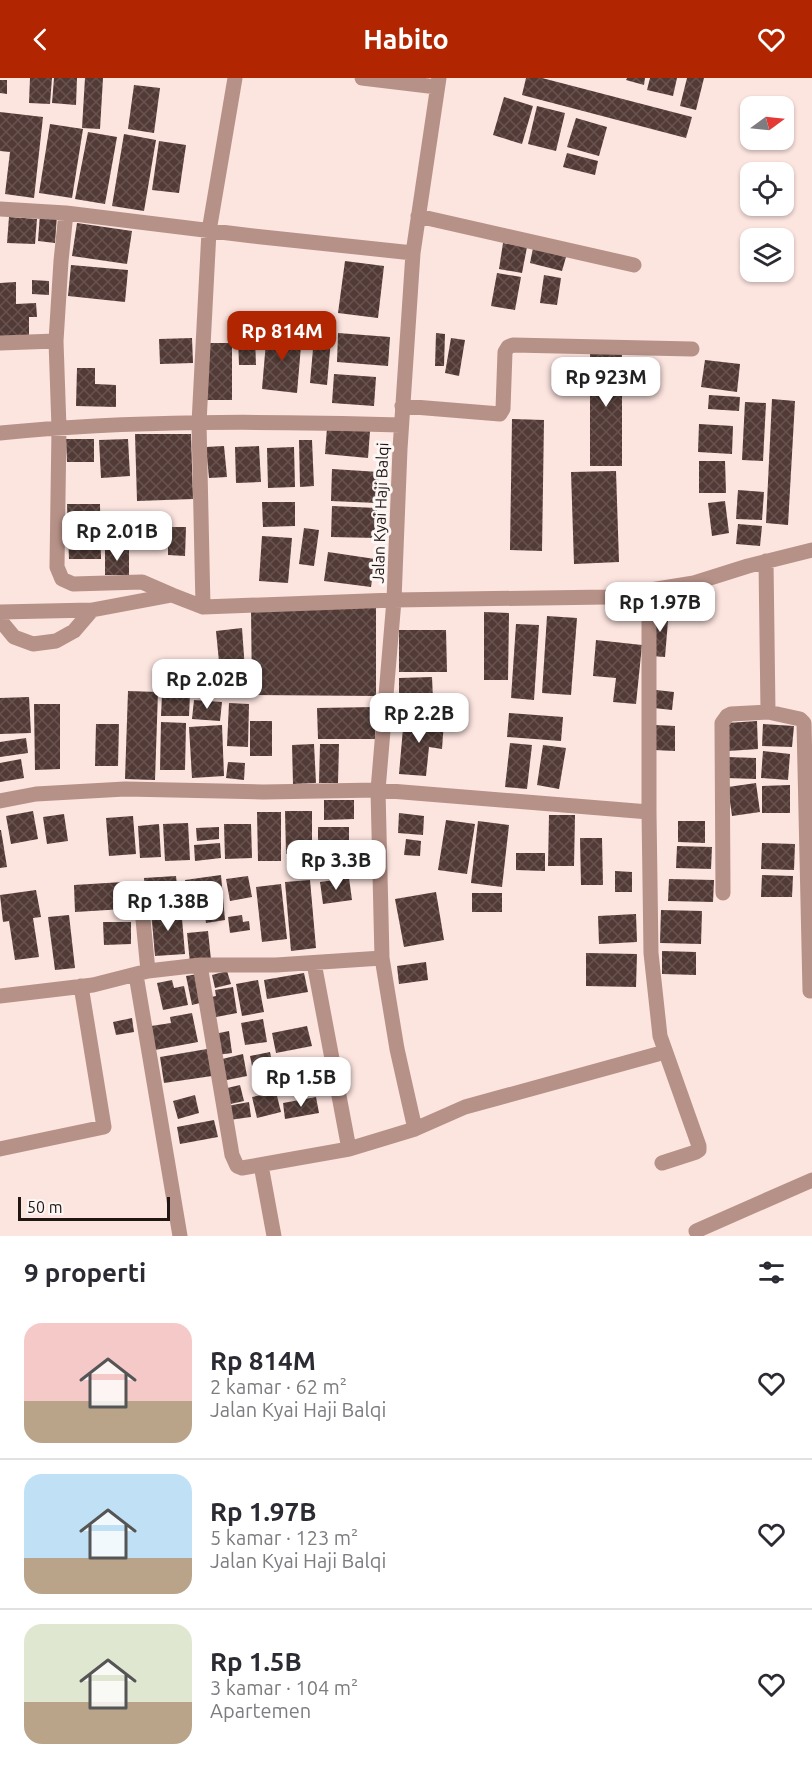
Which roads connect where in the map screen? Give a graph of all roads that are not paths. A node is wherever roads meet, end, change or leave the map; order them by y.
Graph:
1 (235, 78) edge
2 (362, 78) edge
3 (438, 83) edge
4 (0, 209) edge
5 (66, 213) junction
6 (418, 216) junction
7 (209, 231) junction
8 (412, 253) junction
9 (634, 265) dead end
10 (56, 341) junction
11 (0, 344) edge
12 (693, 349) dead end
13 (402, 406) junction
14 (199, 423) junction
15 (401, 425) junction
16 (59, 428) junction
17 (0, 433) edge
18 (812, 550) edge
19 (766, 561) junction
20 (649, 590) junction
21 (172, 596) junction
22 (394, 600) junction
23 (203, 607) junction
24 (92, 610) junction
25 (0, 612) edge
26 (0, 620) edge
27 (768, 712) junction
28 (378, 790) junction
29 (0, 801) edge
30 (649, 812) junction
31 (723, 893) dead end
32 (141, 899) dead end
33 (382, 958) junction
34 (315, 963) junction
35 (200, 965) junction
36 (142, 973) junction
37 (81, 986) junction
38 (810, 991) dead end
39 (0, 996) edge
40 (665, 1052) junction
41 (415, 1129) junction
42 (0, 1149) edge
43 (349, 1149) junction
44 (662, 1163) dead end
45 (261, 1165) junction
46 (812, 1180) edge
47 (696, 1231) dead end
48 (180, 1236) edge
49 (274, 1236) edge

1 - 7 street
2 - 3 street
3 - 6 street, Jalan Kyai Haji Balqi
4 - 5 street
5 - 7 street
5 - 10 street
6 - 8 street, Jalan Kyai Haji Balqi
6 - 9 street
7 - 8 street
7 - 14 street
8 - 13 street, Jalan Kyai Haji Balqi
10 - 11 street
10 - 16 street
12 - 13 street
13 - 15 street, Jalan Kyai Haji Balqi
14 - 15 street
14 - 16 street
14 - 23 street
15 - 22 street, Jalan Kyai Haji Balqi
16 - 17 street
16 - 21 street
18 - 19 street, Jalan Kyai Haji Balqi
19 - 20 street, Jalan Kyai Haji Balqi
19 - 27 street
20 - 22 street, Jalan Kyai Haji Balqi
20 - 30 street
21 - 23 street
21 - 24 street
22 - 23 street
22 - 28 street
24 - 25 street
24 - 26 street
27 - 31 street
27 - 38 street
28 - 29 street
28 - 30 street
28 - 33 street
30 - 40 street
32 - 36 street
33 - 34 street
33 - 41 street
34 - 35 street
34 - 43 street
35 - 36 street
35 - 45 street
36 - 37 street
36 - 48 street
37 - 39 street
37 - 42 street
40 - 41 street
40 - 44 street
41 - 43 street
43 - 45 street
45 - 49 street
46 - 47 street

